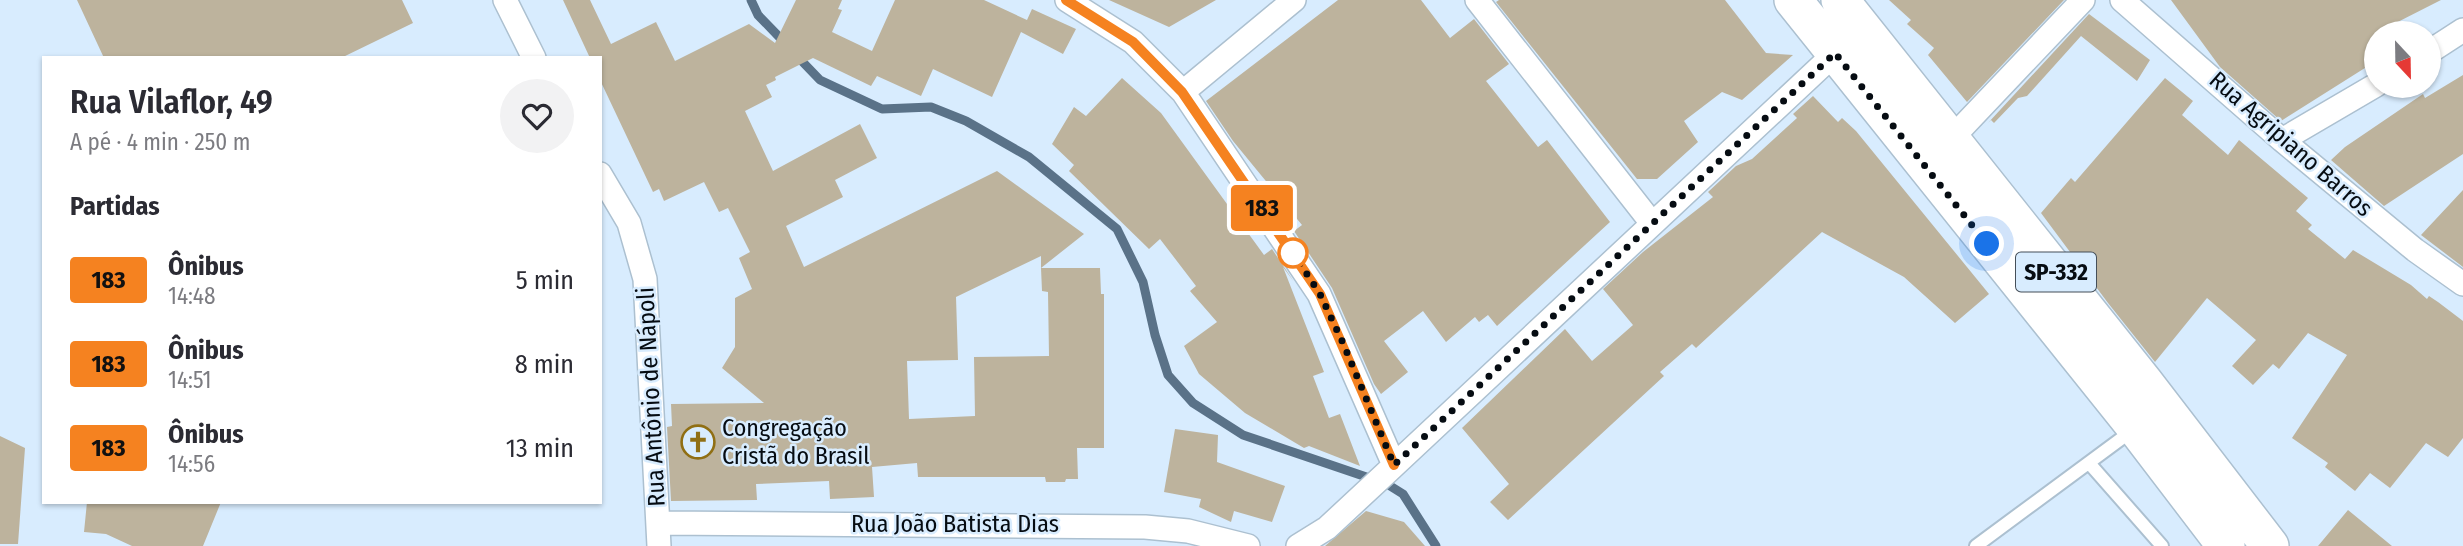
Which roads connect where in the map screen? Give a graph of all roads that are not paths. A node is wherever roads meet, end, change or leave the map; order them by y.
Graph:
1 (505, 0) edge
2 (1066, 0) edge
3 (1294, 0) edge
4 (1478, 0) edge
5 (1793, 0) edge
6 (1840, 0) edge
7 (2083, 0) edge
8 (2129, 2) edge
9 (1862, 29) junction
10 (2463, 30) edge
11 (2441, 44) edge
12 (1835, 53) junction
13 (533, 56) edge
14 (1182, 92) junction
15 (2364, 92) edge
16 (1952, 138) junction
17 (2282, 140) junction
18 (602, 177) edge
19 (1651, 222) junction
20 (2463, 284) edge
21 (2136, 428) junction
22 (2089, 463) junction
23 (1389, 470) junction
24 (659, 523) junction
25 (659, 546) edge
26 (1248, 546) edge
27 (1298, 546) edge
28 (1976, 546) edge
29 (2162, 546) edge
30 (2226, 546) edge
31 (2270, 546) edge

1 - 13 street
2 - 14 street
3 - 14 street
4 - 19 street
5 - 12 main road, SP-332
6 - 9 main road, SP-332
7 - 16 street
8 - 17 street, Rua Agripiano Barros
9 - 12 street
9 - 16 main road, SP-332
10 - 11 street
12 - 19 street
12 - 21 main road, SP-332
14 - 23 street
15 - 17 street
16 - 31 main road, SP-332
17 - 20 street, Rua Agripiano Barros
18 - 24 street, Rua Antônio de Nápoli
19 - 23 street
21 - 22 lane
21 - 30 main road, SP-332
22 - 28 lane
22 - 29 lane
23 - 27 street
24 - 25 street, Rua Antônio de Nápoli
24 - 26 street, Rua João Batista Dias

